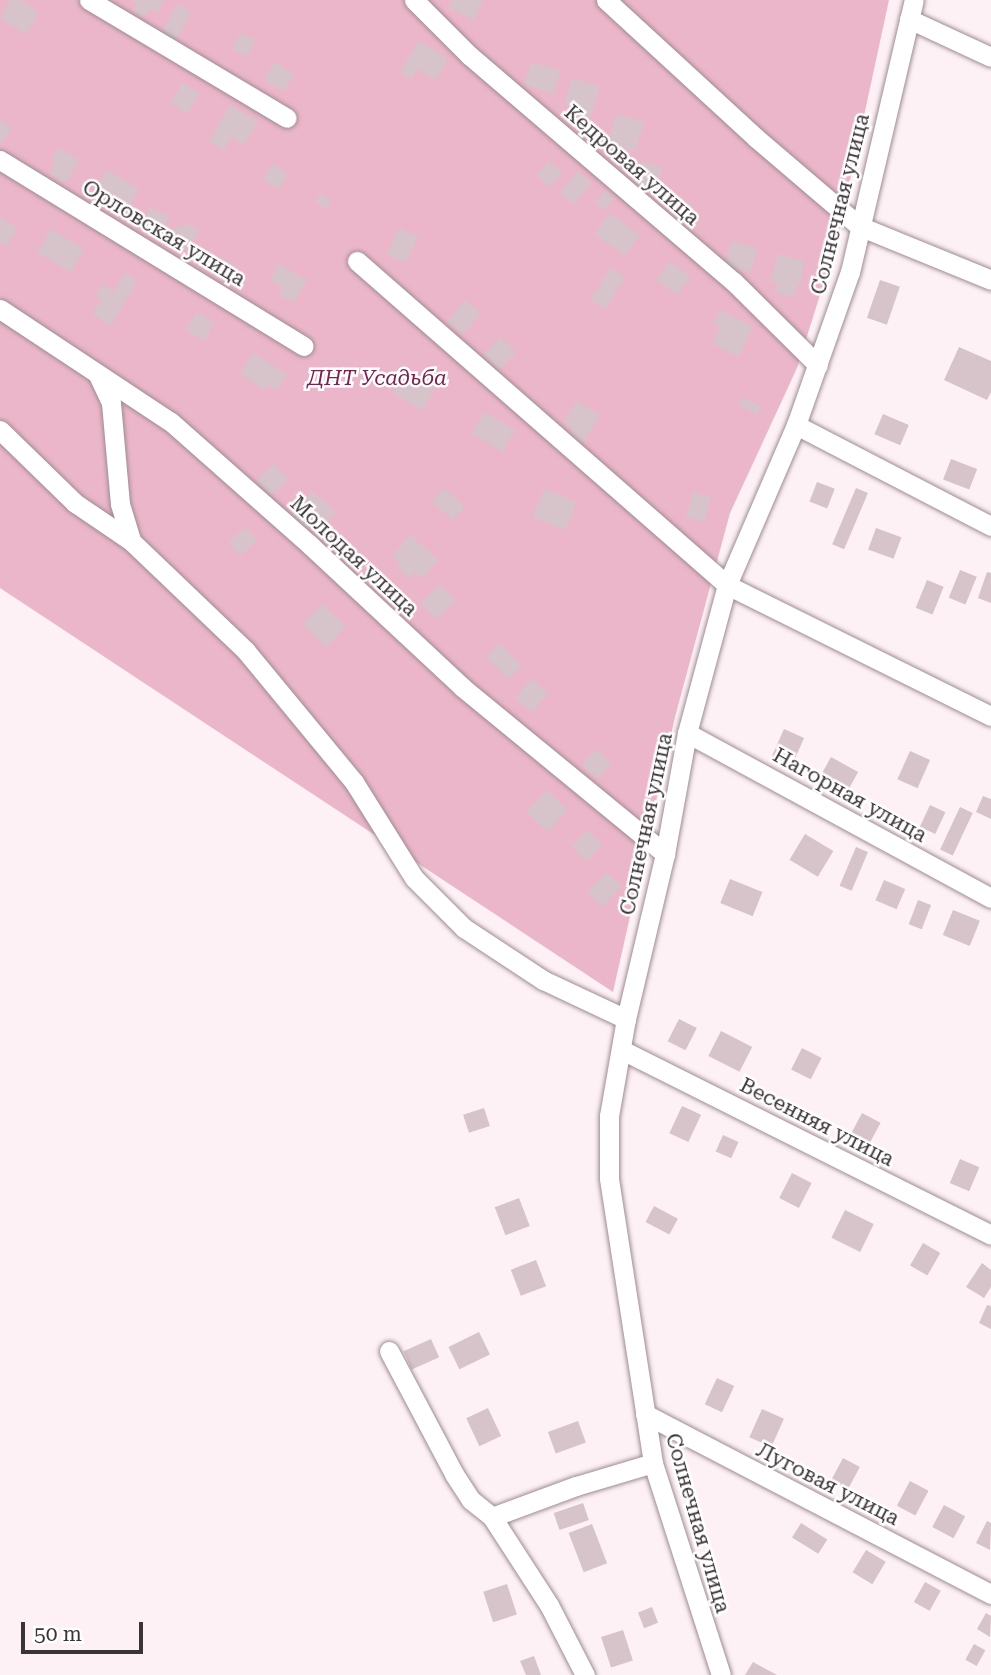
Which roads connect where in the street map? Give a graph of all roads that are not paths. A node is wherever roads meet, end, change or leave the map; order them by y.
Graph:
1 (89, 0) edge
2 (414, 0) edge
3 (606, 0) edge
4 (914, 0) edge
5 (909, 19) junction
6 (991, 57) edge
7 (287, 118) dead end
8 (0, 160) edge
9 (859, 226) junction
10 (357, 261) dead end
11 (991, 280) edge
12 (0, 309) edge
13 (303, 346) dead end
14 (817, 365) junction
15 (97, 374) junction
16 (796, 425) junction
17 (0, 430) edge
18 (991, 526) edge
19 (131, 541) junction
20 (727, 585) junction
21 (991, 716) edge
22 (687, 733) junction
23 (665, 854) junction
24 (991, 898) edge
25 (626, 1019) junction
26 (622, 1050) junction
27 (991, 1235) edge
28 (389, 1351) dead end
29 (645, 1414) junction
30 (653, 1463) junction
31 (492, 1517) junction
32 (991, 1594) edge
33 (585, 1675) edge
34 (721, 1675) edge

1 - 7 street
2 - 14 street, Кедровая улица
3 - 9 street
4 - 5 street, Солнечная улица
5 - 6 street
5 - 9 street, Солнечная улица
8 - 13 street, Орловская улица
9 - 11 street
9 - 14 street, Солнечная улица
10 - 20 street
12 - 15 street, Молодая улица
14 - 16 street, Солнечная улица
15 - 19 street
15 - 23 street, Молодая улица
16 - 18 street
16 - 20 street, Солнечная улица
17 - 19 street
19 - 25 street
20 - 21 street
20 - 22 street, Солнечная улица
22 - 23 street, Солнечная улица
22 - 24 street, Нагорная улица
23 - 25 street, Солнечная улица
25 - 26 street, Солнечная улица
26 - 27 street, Весенняя улица
26 - 29 street, Солнечная улица
28 - 31 street
29 - 30 street, Солнечная улица
29 - 32 street, Луговая улица
30 - 31 street
30 - 34 street, Солнечная улица
31 - 33 street

